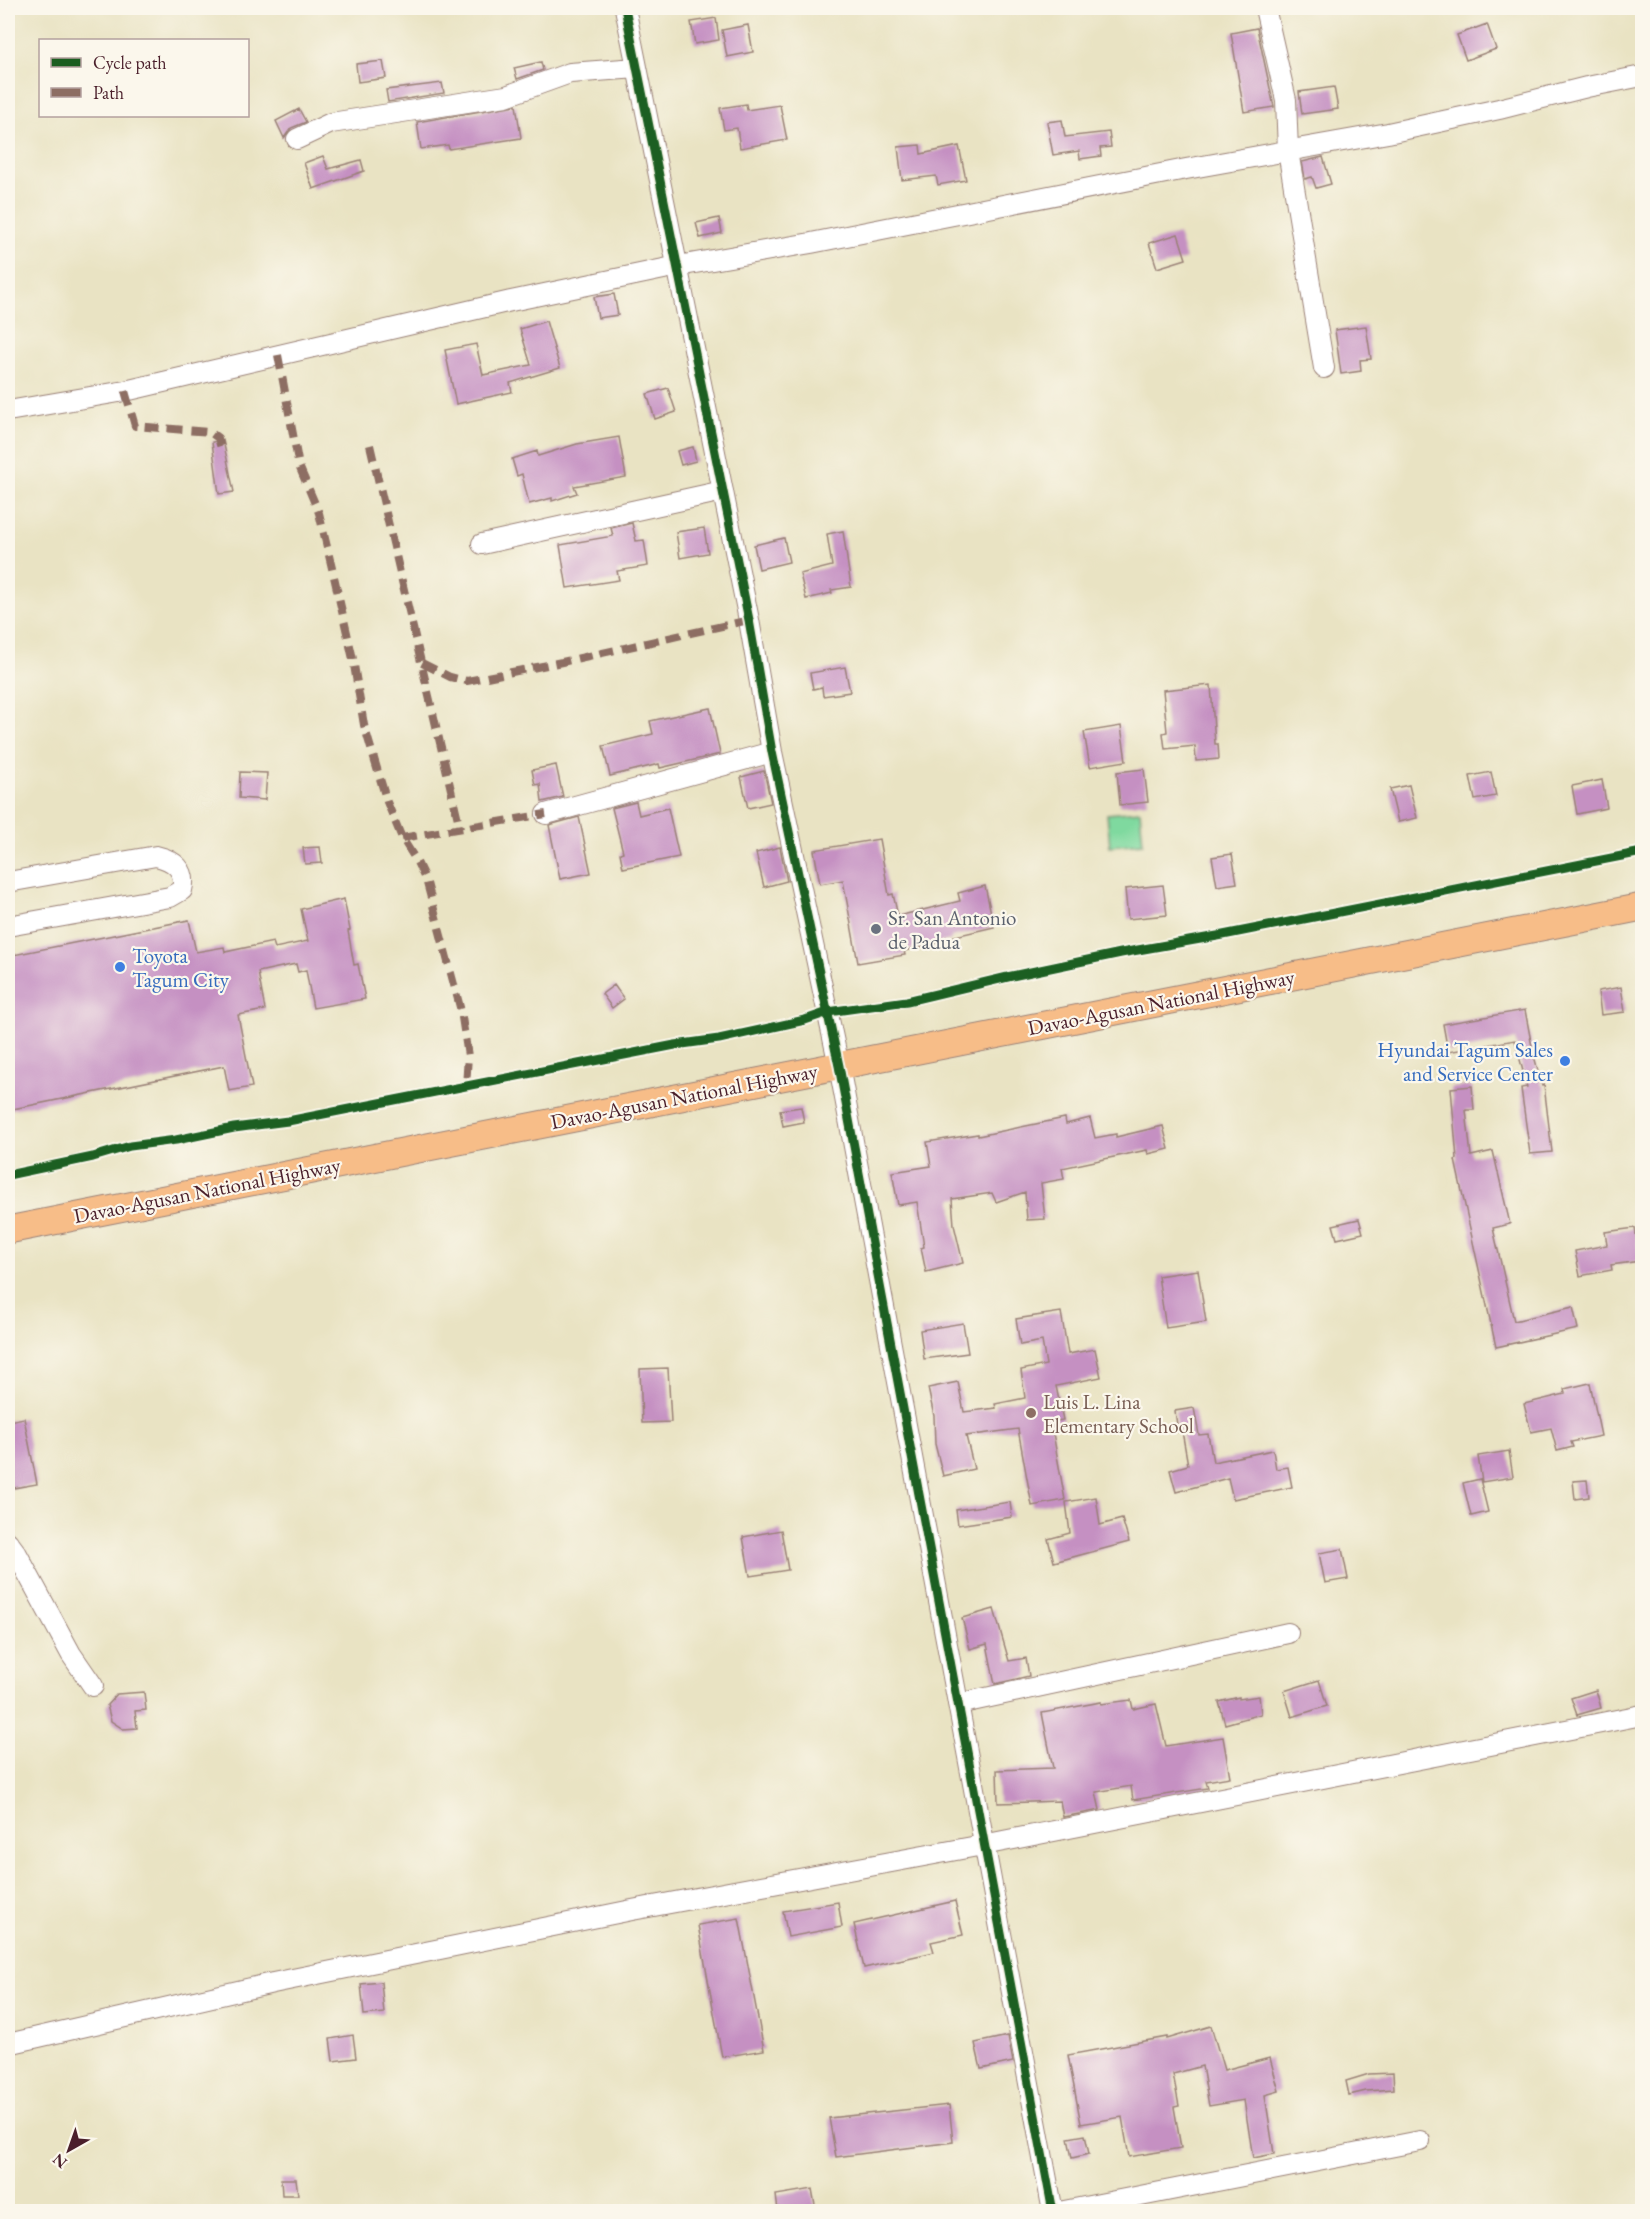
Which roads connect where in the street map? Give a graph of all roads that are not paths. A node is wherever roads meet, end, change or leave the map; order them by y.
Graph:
1 (625, 8) edge
2 (1265, 8) edge
3 (637, 68) junction
4 (1642, 76) edge
5 (297, 139) dead end
6 (1288, 151) junction
7 (678, 266) junction
8 (1324, 368) dead end
9 (8, 411) edge
10 (723, 491) junction
11 (483, 544) dead end
12 (772, 752) junction
13 (546, 814) dead end
14 (8, 882) edge
15 (1642, 907) edge
16 (8, 926) edge
17 (839, 1066) junction
18 (8, 1227) edge
19 (8, 1542) edge
20 (1288, 1633) dead end
21 (93, 1686) dead end
22 (958, 1704) junction
23 (1642, 1715) edge
24 (983, 1845) junction
25 (8, 2044) edge
26 (1420, 2141) dead end
27 (1053, 2211) edge
28 (1059, 2211) edge

1 - 3 street
2 - 6 street
3 - 5 street
3 - 7 street
4 - 6 street
6 - 7 street
6 - 8 street
7 - 9 street
7 - 10 street
10 - 11 street
10 - 12 street
12 - 13 street
12 - 17 street
14 - 16 street
15 - 17 highway, Davao-Agusan National Highway
17 - 18 highway, Davao-Agusan National Highway
17 - 22 street
19 - 21 street
20 - 22 street
22 - 24 street
23 - 24 street
24 - 25 street
24 - 27 street
26 - 28 street

